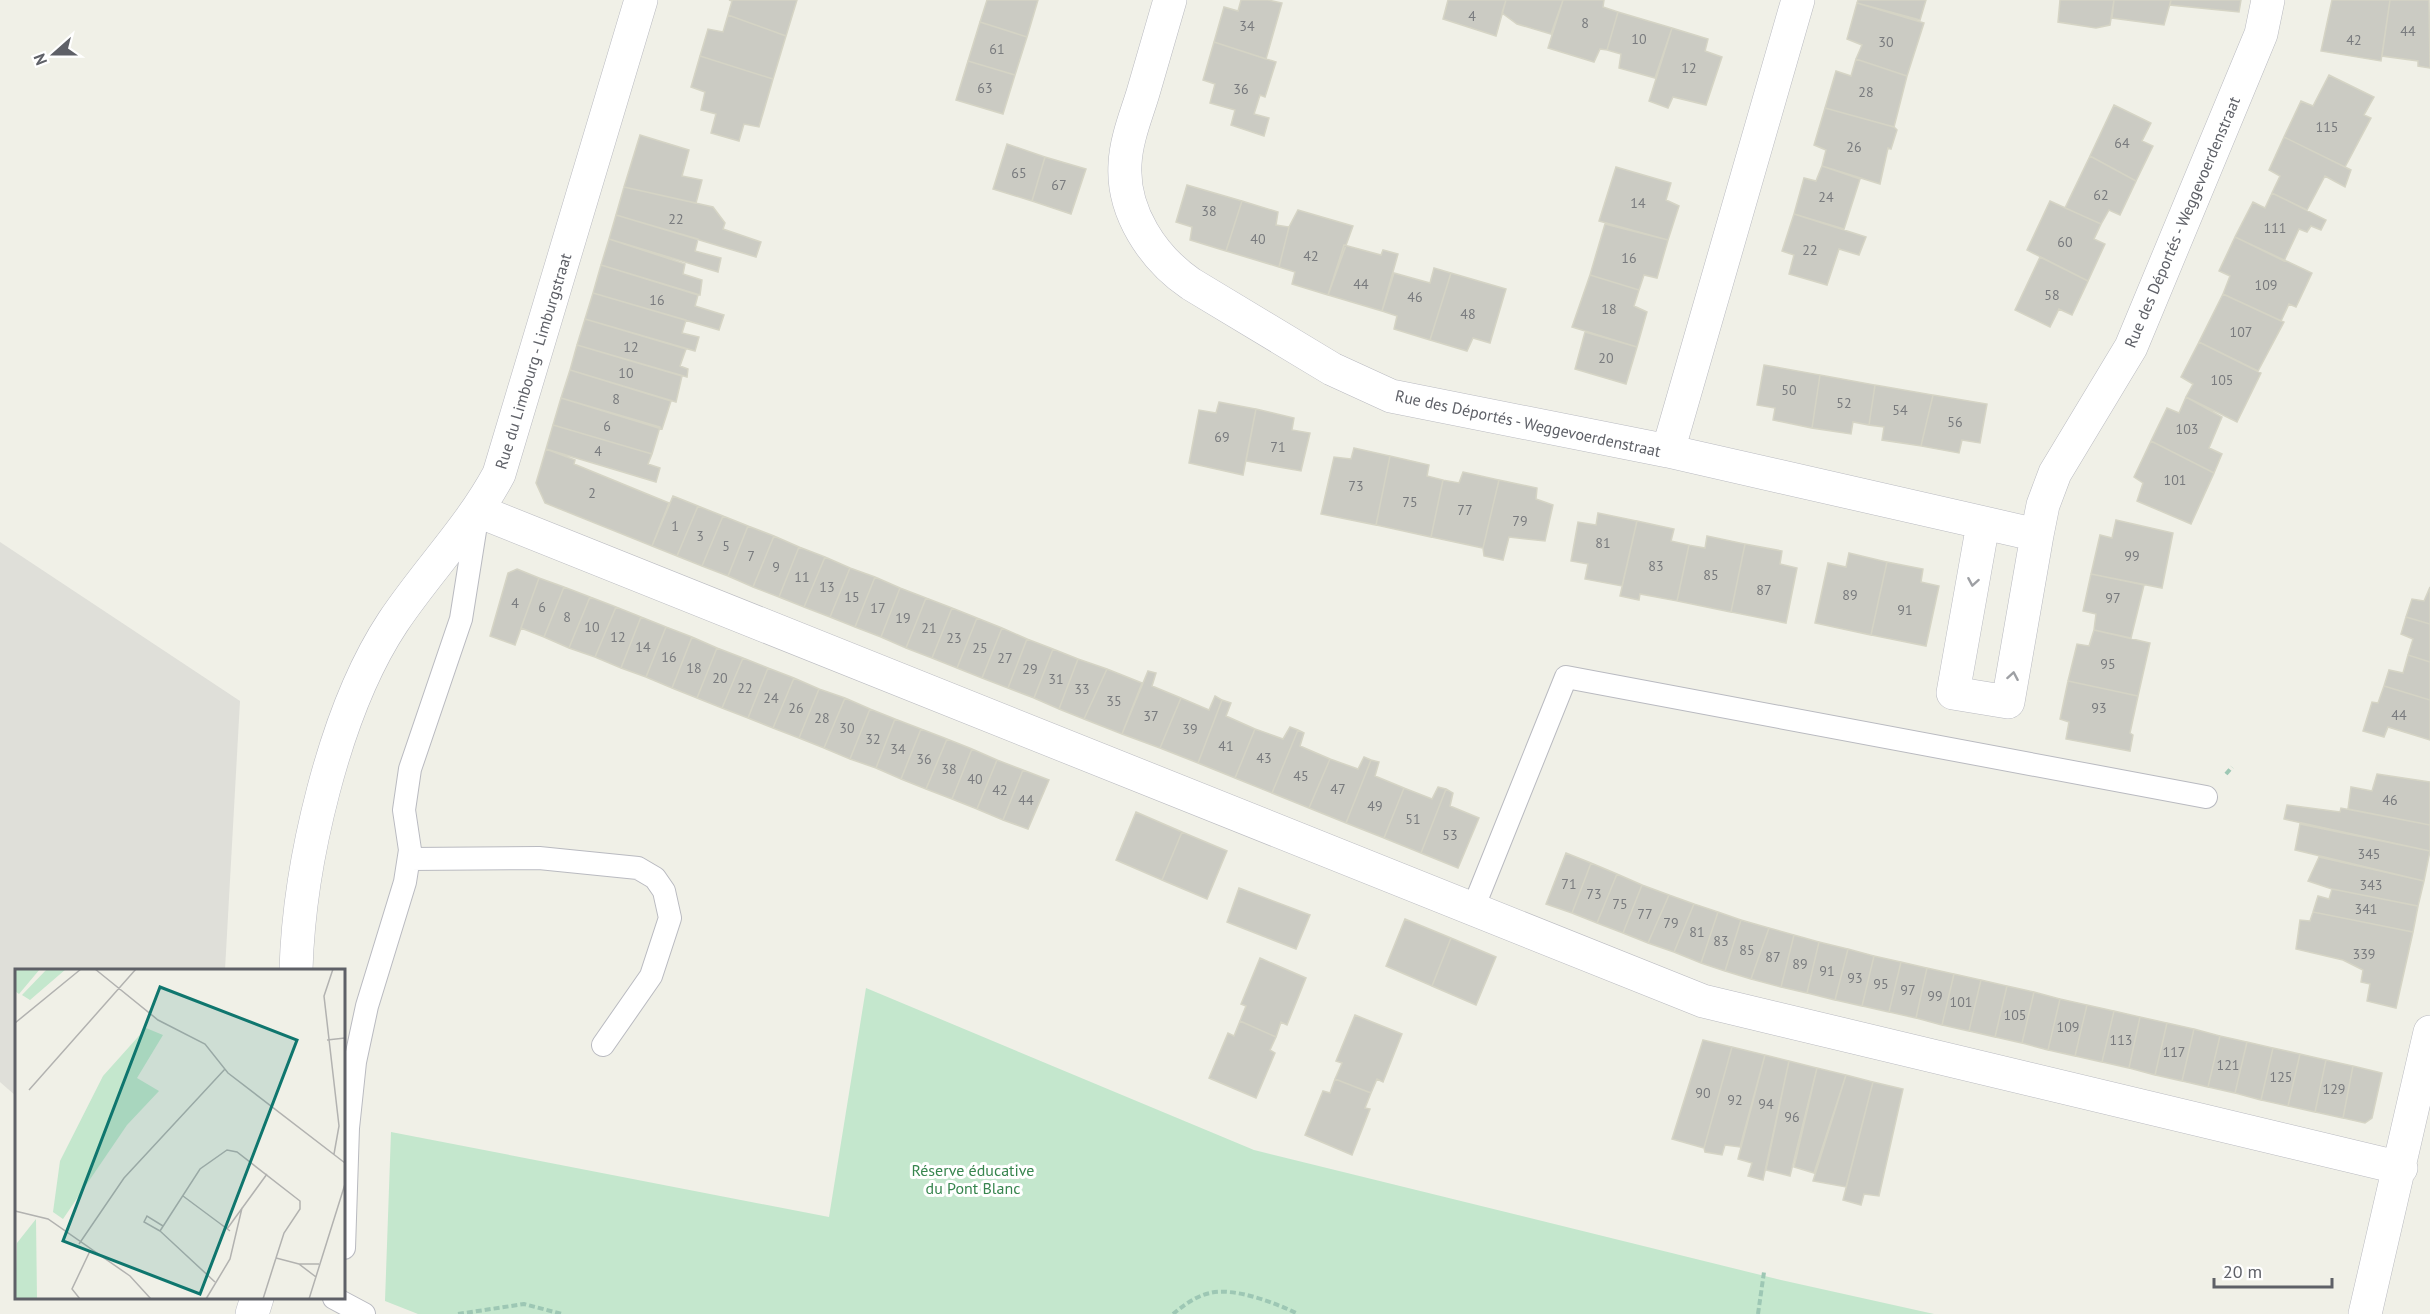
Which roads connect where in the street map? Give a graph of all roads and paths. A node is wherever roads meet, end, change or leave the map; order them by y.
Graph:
1 (641, 0) edge
2 (1170, 0) edge
3 (1798, 0) edge
4 (2268, 0) edge
5 (1668, 452) junction
6 (478, 510) junction
7 (1983, 524) junction
8 (2037, 535) junction
9 (2206, 797) dead end
10 (409, 859) junction
11 (1472, 911) junction
12 (296, 969) edge
13 (603, 1046) dead end
14 (2428, 1048) edge
15 (2401, 1168) junction
16 (345, 1218) edge
17 (1764, 1272) dead end
18 (257, 1299) edge
19 (336, 1299) edge
20 (252, 1314) edge
21 (364, 1314) edge
22 (458, 1314) edge
23 (562, 1314) edge
24 (1173, 1314) edge
25 (1298, 1314) edge
26 (1758, 1314) edge
27 (2365, 1314) edge

1 - 6 street, Rue du Limbourg - Limburgstraat
2 - 5 street, Rue des Déportés - Weggevoerdenstraat
3 - 5 street
4 - 8 street, Rue des Déportés - Weggevoerdenstraat
5 - 7 street, Rue des Déportés - Weggevoerdenstraat
6 - 10 lane
6 - 11 street
6 - 12 street, Rue du Limbourg - Limburgstraat
7 - 8 street, Rue des Déportés - Weggevoerdenstraat
7 -> 8 street, Rue des Déportés - Weggevoerdenstraat
9 - 11 lane
10 - 13 lane
10 - 16 lane
11 - 15 street
14 - 15 street
15 - 27 street
17 - 26 path
18 - 20 street
19 - 21 lane
22 - 23 path
24 - 25 path

